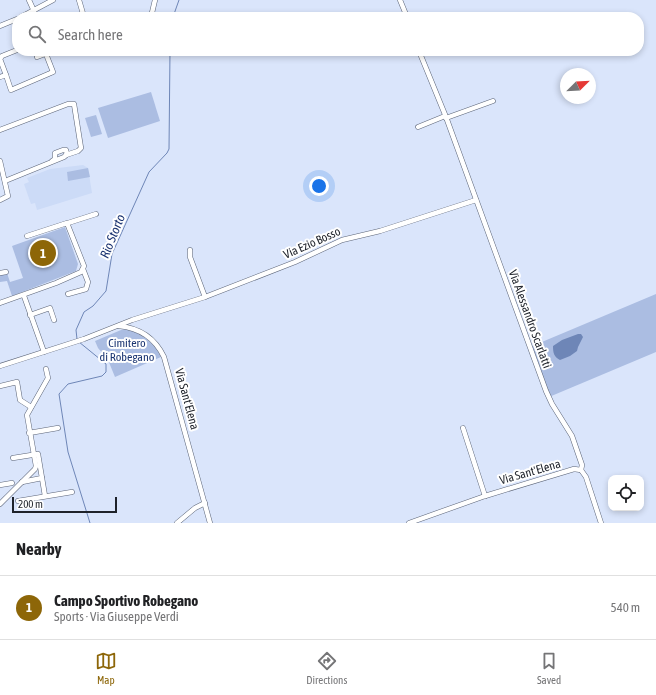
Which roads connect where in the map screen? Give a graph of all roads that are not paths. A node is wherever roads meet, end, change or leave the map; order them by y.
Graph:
1 (29, 0) edge
2 (53, 0) edge
3 (79, 0) edge
4 (155, 0) edge
5 (400, 0) edge
6 (34, 11) joint
7 (83, 12) edge
8 (152, 12) edge
9 (405, 12) edge
10 (12, 20) edge
11 (0, 26) edge
12 (12, 52) edge
13 (40, 56) edge
14 (47, 56) edge
15 (421, 56) edge
16 (37, 57) dead end
17 (6, 75) junction
18 (0, 78) edge
19 (493, 101) dead end
20 (446, 117) junction
21 (418, 128) dead end
22 (0, 130) edge
23 (0, 161) edge
24 (5, 181) junction
25 (0, 200) edge
26 (476, 200) junction
27 (96, 214) dead end
28 (68, 223) junction
29 (27, 236) dead end
30 (190, 250) dead end
31 (83, 269) junction
32 (6, 272) dead end
33 (0, 273) edge
34 (68, 294) dead end
35 (24, 296) junction
36 (205, 297) junction
37 (0, 303) edge
38 (30, 315) junction
39 (54, 320) dead end
40 (119, 326) junction
41 (44, 352) junction
42 (0, 366) edge
43 (46, 369) dead end
44 (0, 386) edge
45 (31, 407) junction
46 (58, 428) dead end
47 (463, 428) dead end
48 (29, 433) junction
49 (34, 454) junction
50 (13, 458) dead end
51 (581, 470) junction
52 (42, 478) junction
53 (22, 482) junction
54 (12, 483) dead end
55 (0, 485) edge
56 (72, 492) dead end
57 (45, 496) junction
58 (485, 496) junction
59 (18, 501) dead end
60 (205, 503) junction
61 (0, 504) edge
62 (177, 523) edge
63 (210, 523) edge
64 (409, 523) edge
65 (602, 523) edge

1 - 6 street
2 - 6 street
3 - 7 street
4 - 8 street
5 - 9 street
10 - 11 street
12 - 17 street
13 - 16 street
14 - 17 street
15 - 20 street, Via Alessandro Scarlatti
17 - 18 street
19 - 20 street
20 - 21 street
20 - 26 street, Via Alessandro Scarlatti
22 - 24 street
23 - 24 street
24 - 25 street
26 - 36 street, Via Ezio Bosso
26 - 51 street, Via Alessandro Scarlatti
27 - 28 street
28 - 29 street
28 - 31 street
30 - 36 street
31 - 34 street
31 - 35 street
32 - 33 street
35 - 37 street
35 - 38 street
36 - 40 street, Via Ezio Bosso
38 - 39 street
38 - 41 street
40 - 41 street, Via Ezio Bosso
40 - 60 street, Via Sant'Elena
41 - 42 street
43 - 45 street
44 - 45 street
45 - 48 street
46 - 48 street
47 - 58 street
48 - 49 street
49 - 50 street
49 - 52 street
49 - 53 street
51 - 58 street, Via Sant'Elena
51 - 65 street, Via Alessandro Scarlatti
52 - 53 street
52 - 57 street
53 - 61 street
54 - 55 street
56 - 57 street
57 - 59 street
58 - 64 street, Via Sant'Elena
60 - 62 street
60 - 63 street, Via Sant'Elena

